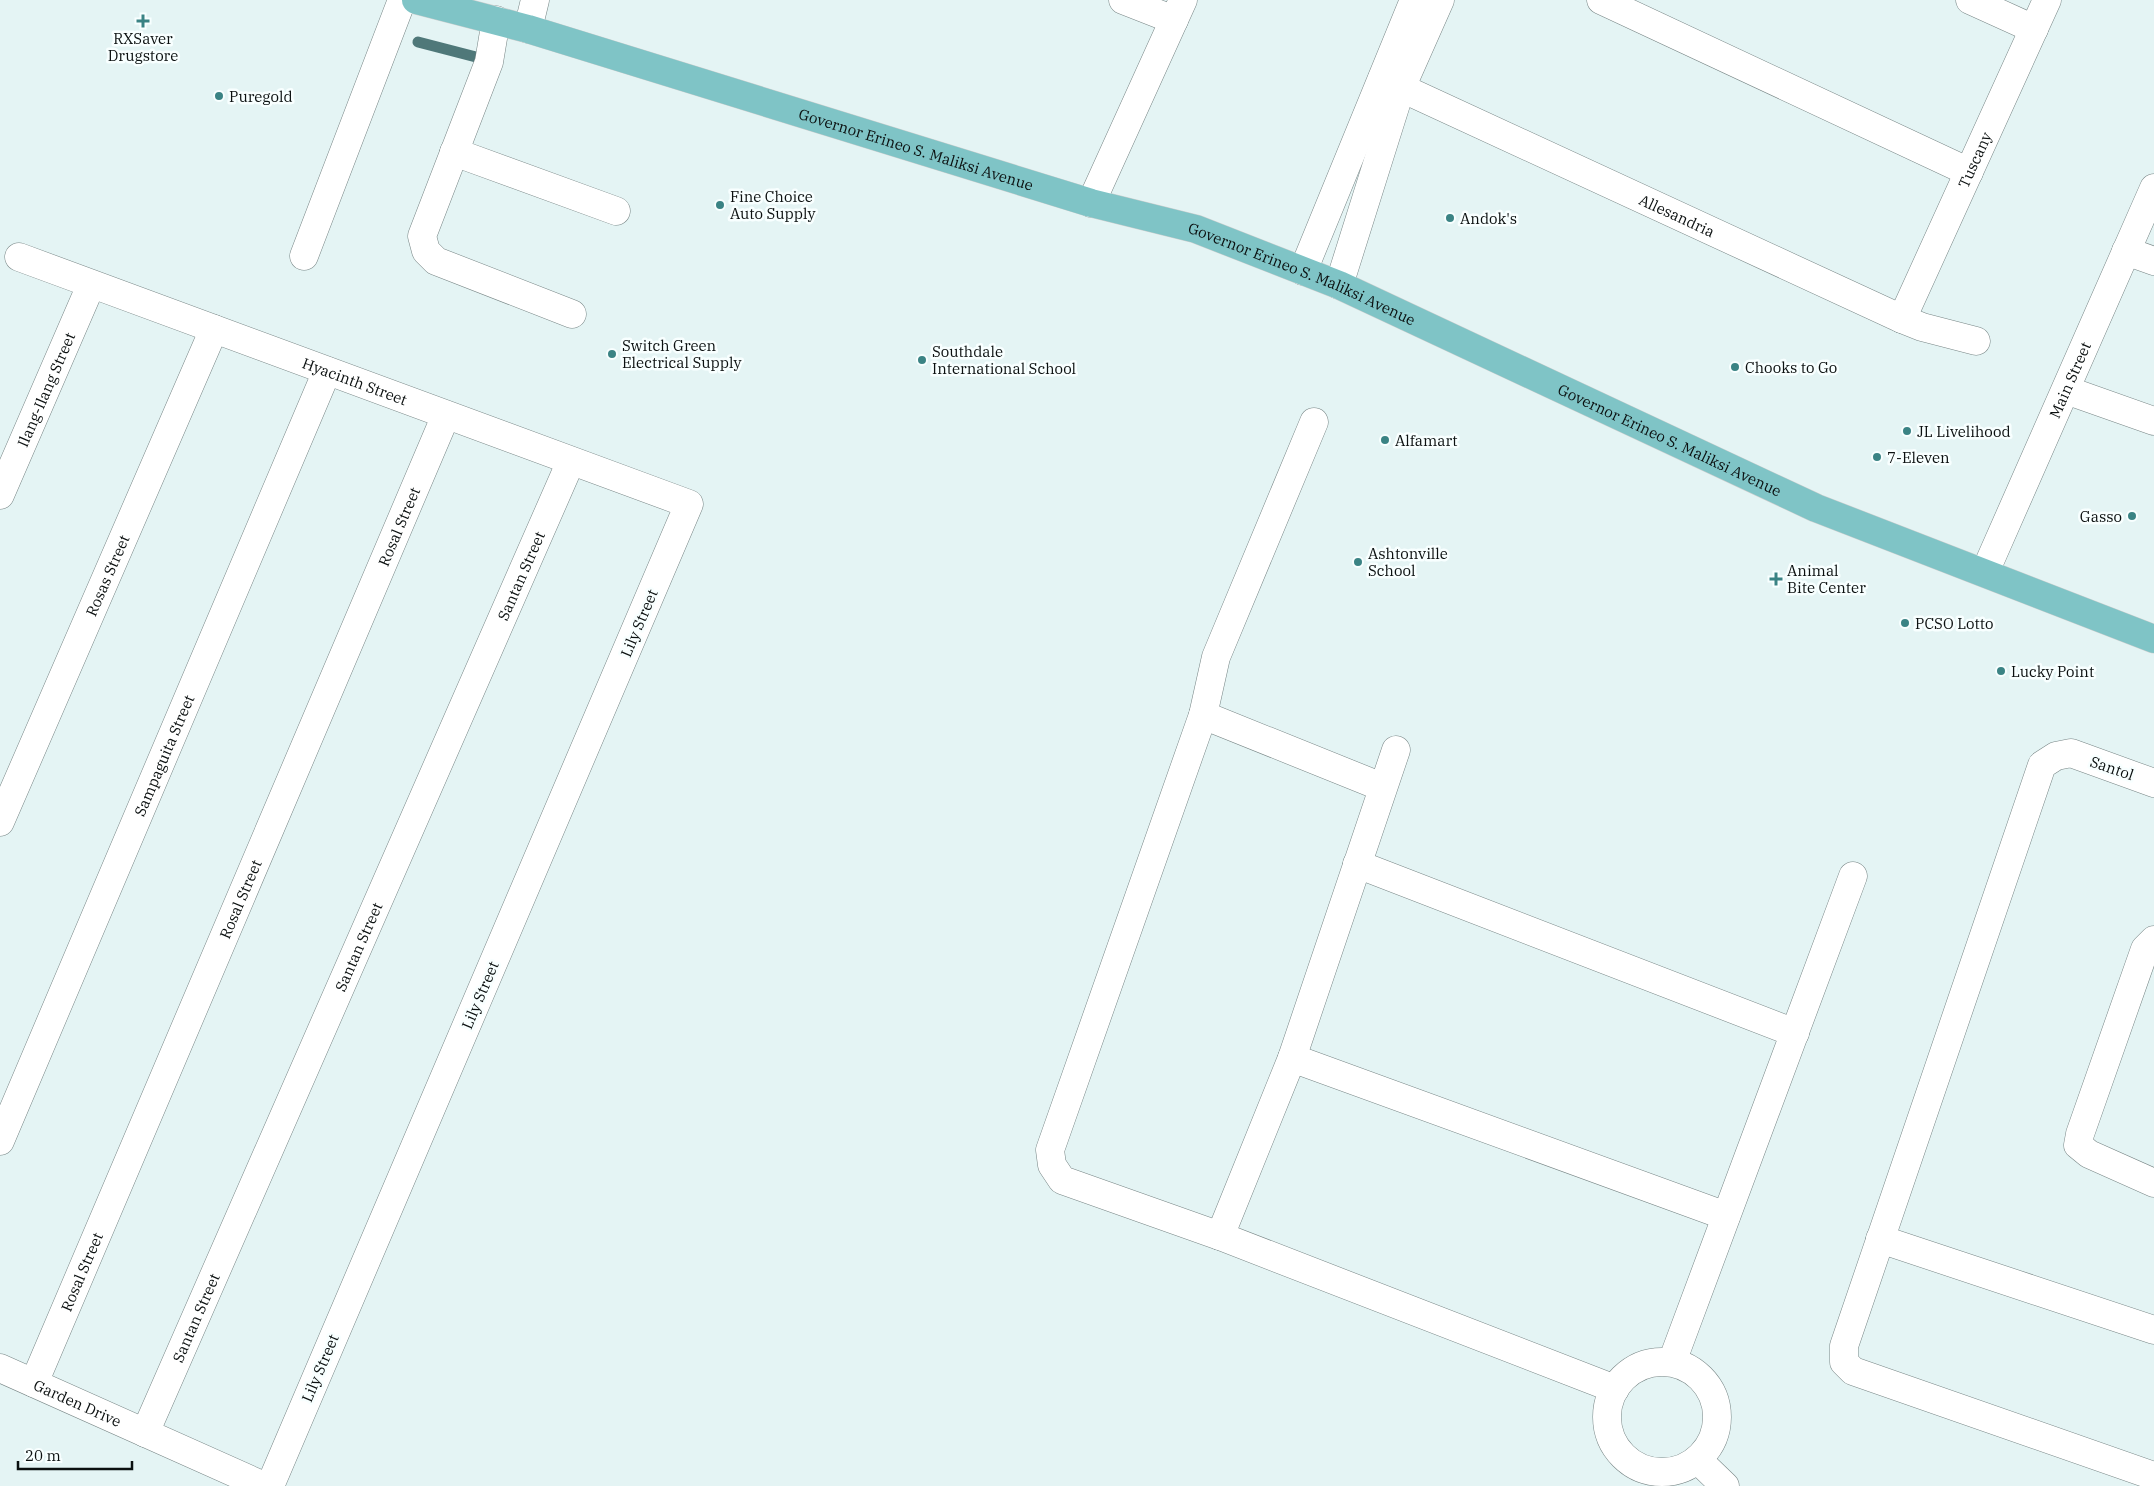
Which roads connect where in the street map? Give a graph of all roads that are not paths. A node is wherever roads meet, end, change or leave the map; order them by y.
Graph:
1 (402, 0) edge
2 (416, 0) edge
3 (535, 0) edge
4 (1123, 0) edge
5 (1414, 0) edge
6 (1440, 0) edge
7 (1601, 0) edge
8 (1970, 0) edge
9 (2047, 0) edge
10 (1178, 10) edge
11 (496, 20) junction
12 (528, 29) junction
13 (2034, 29) junction
14 (1391, 83) junction
15 (454, 152) junction
16 (1969, 172) junction
17 (2154, 188) edge
18 (1091, 203) junction
19 (616, 211) dead end
20 (2126, 251) junction
21 (304, 256) dead end
22 (19, 258) dead end
23 (2154, 261) edge
24 (1303, 271) junction
25 (91, 285) junction
26 (1339, 285) junction
27 (572, 314) dead end
28 (1902, 319) junction
29 (214, 329) junction
30 (1976, 342) dead end
31 (327, 371) junction
32 (2066, 390) junction
33 (446, 414) junction
34 (2154, 421) edge
35 (1314, 422) dead end
36 (8, 452) edge
37 (571, 461) junction
38 (0, 495) edge
39 (690, 504) joint
40 (1985, 572) junction
41 (2154, 639) edge
42 (1203, 716) junction
43 (1396, 750) dead end
44 (2154, 782) edge
45 (1382, 787) junction
46 (0, 822) edge
47 (1357, 864) junction
48 (1853, 876) dead end
49 (2154, 940) edge
50 (1795, 1033) junction
51 (1292, 1058) junction
52 (0, 1141) edge
53 (2154, 1183) edge
54 (1726, 1216) junction
55 (1220, 1236) junction
56 (1880, 1239) junction
57 (2154, 1330) edge
58 (1672, 1362) junction
59 (0, 1368) edge
60 (34, 1383) junction
61 (1614, 1389) junction
62 (145, 1433) junction
63 (1698, 1460) junction
64 (2154, 1475) edge
65 (264, 1486) edge
66 (270, 1486) edge
67 (1725, 1486) edge

1 - 21 street
2 - 11 main road, Governor Erineo S. Maliksi Avenue
3 - 12 street
4 - 10 street
5 - 14 street
6 - 14 street
7 - 16 street
8 - 13 street
9 - 13 street, Tuscany
10 - 18 street
11 - 12 main road, Governor Erineo S. Maliksi Avenue
11 - 15 street
12 - 18 main road, Governor Erineo S. Maliksi Avenue
13 - 16 street, Tuscany
14 - 24 street
14 - 26 street
14 - 28 street, Allesandria
15 - 19 street
15 - 27 street
16 - 28 street, Tuscany
17 - 20 street, Main Street
18 - 24 main road, Governor Erineo S. Maliksi Avenue
20 - 23 street
20 - 32 street, Main Street
22 - 25 street, Hyacinth Street
24 - 26 main road, Governor Erineo S. Maliksi Avenue
25 - 29 street, Hyacinth Street
25 - 36 street, Ilang-Ilang Street
26 - 40 main road, Governor Erineo S. Maliksi Avenue
28 - 30 street, Allesandria
29 - 31 street, Hyacinth Street
29 - 46 street, Rosas Street
31 - 33 street, Hyacinth Street
31 - 52 street, Sampaguita Street
32 - 34 street
32 - 40 street, Main Street
33 - 37 street, Hyacinth Street
33 - 60 street, Rosal Street
35 - 42 street
36 - 38 street, Ilang-Ilang Street
37 - 39 street, Hyacinth Street
37 - 62 street, Santan Street
39 - 66 street, Lily Street
40 - 41 main road, Governor Erineo S. Maliksi Avenue
42 - 45 street
42 - 55 street
43 - 45 street
44 - 56 street, Santol
45 - 47 street
47 - 50 street
47 - 51 street
48 - 50 street
49 - 53 street
50 - 54 street
51 - 54 street
51 - 55 street
54 - 58 street
55 - 61 street
56 - 57 street
56 - 64 street
58 - 61 street
58 - 63 street
59 - 60 street, Garden Drive
60 - 62 street, Garden Drive
61 - 63 street
62 - 65 street, Garden Drive
63 - 67 street

